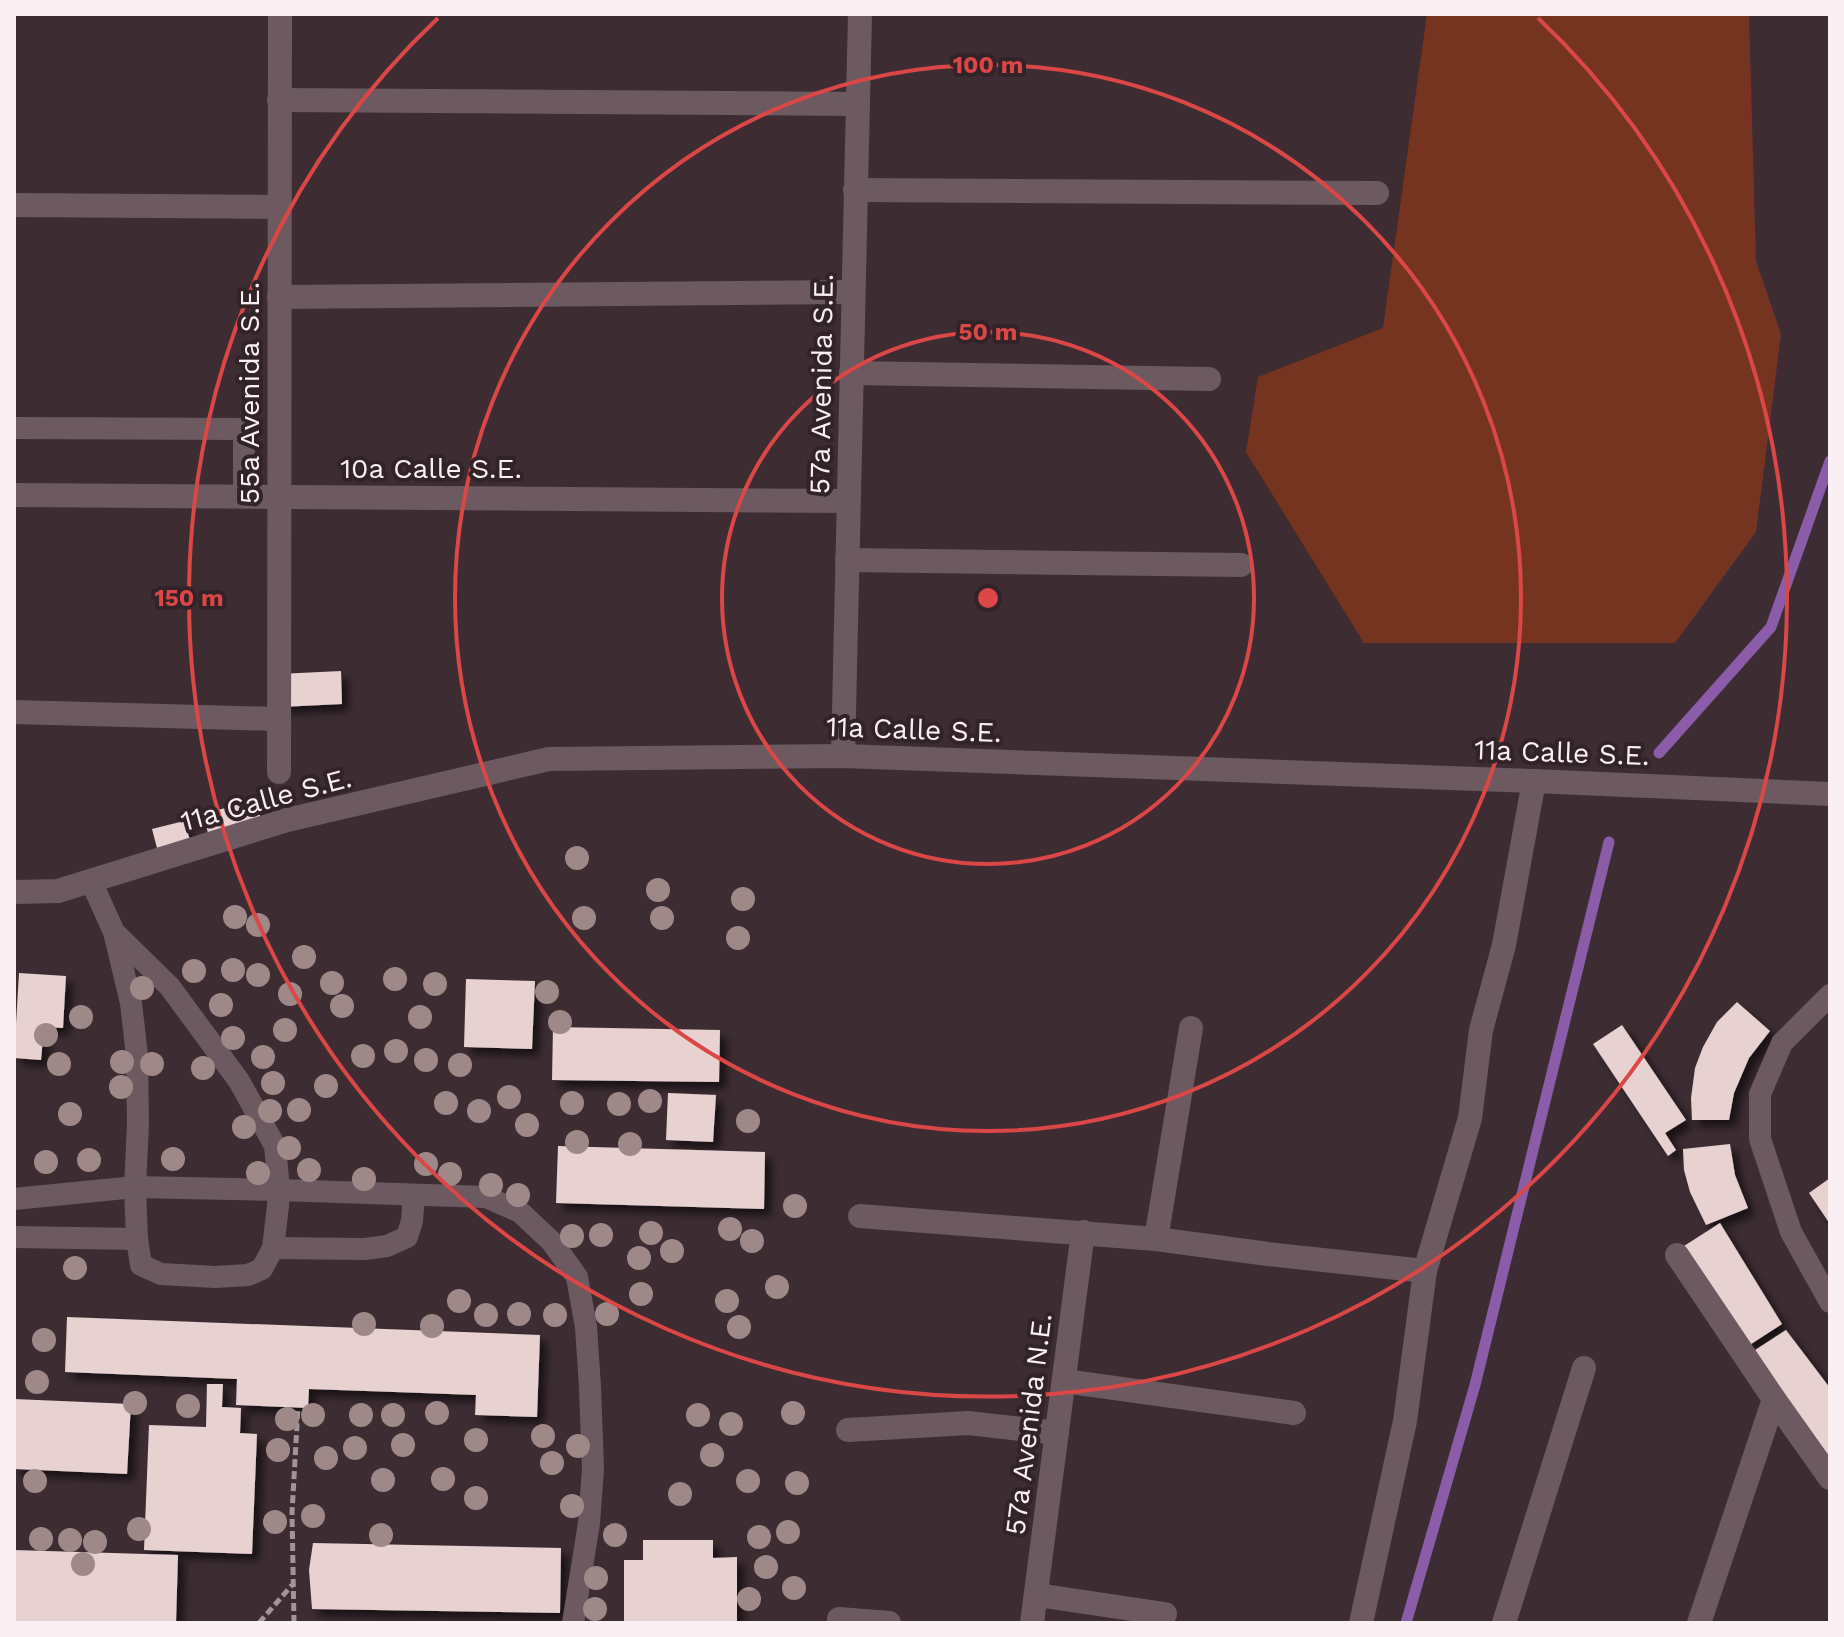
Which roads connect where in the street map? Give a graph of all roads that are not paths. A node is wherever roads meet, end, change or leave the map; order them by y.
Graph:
1 (280, 14) edge
2 (860, 14) edge
3 (279, 100) junction
4 (857, 104) junction
5 (855, 190) junction
6 (1377, 193) dead end
7 (14, 205) edge
8 (279, 207) junction
9 (853, 292) junction
10 (279, 297) junction
11 (851, 373) junction
12 (1209, 379) dead end
13 (14, 428) edge
14 (14, 495) edge
15 (244, 496) junction
16 (279, 497) junction
17 (848, 501) junction
18 (847, 560) junction
19 (1241, 565) dead end
20 (14, 712) edge
21 (279, 719) junction
22 (843, 756) junction
23 (279, 772) dead end
24 (1534, 781) junction
25 (1830, 794) edge
26 (91, 881) junction
27 (14, 892) edge
28 (114, 932) junction
29 (1830, 995) edge
30 (1191, 1028) dead end
31 (135, 1187) junction
32 (279, 1190) junction
33 (414, 1195) junction
34 (14, 1199) edge
35 (860, 1216) dead end
36 (1083, 1232) junction
37 (14, 1237) edge
38 (137, 1239) junction
39 (1156, 1239) junction
40 (273, 1248) junction
41 (1677, 1255) dead end
42 (1425, 1271) junction
43 (1830, 1302) edge
44 (1584, 1368) dead end
45 (1064, 1381) junction
46 (1774, 1399) junction
47 (1294, 1413) dead end
48 (848, 1430) dead end
49 (1057, 1433) junction
50 (1830, 1478) edge
51 (1037, 1595) junction
52 (1165, 1614) dead end
53 (839, 1619) dead end
54 (573, 1623) edge
55 (889, 1623) edge
56 (1032, 1623) edge
57 (1361, 1623) edge
58 (1504, 1623) edge
59 (1699, 1623) edge

1 - 3 street, 55a Avenida S.E.
2 - 4 street, 57a Avenida S.E.
3 - 4 street
3 - 8 street, 55a Avenida S.E.
4 - 5 street, 57a Avenida S.E.
5 - 6 street
5 - 9 street, 57a Avenida S.E.
7 - 8 street
8 - 10 street, 55a Avenida S.E.
9 - 10 street
9 - 11 street, 57a Avenida S.E.
10 - 16 street, 55a Avenida S.E.
11 - 12 street
11 - 17 street, 57a Avenida S.E.
13 - 15 lane
14 - 15 street, 10a Calle S.E.
15 - 16 street, 10a Calle S.E.
16 - 17 street, 10a Calle S.E.
16 - 21 street, 55a Avenida S.E.
17 - 18 street, 57a Avenida S.E.
18 - 19 street
18 - 22 street, 57a Avenida S.E.
20 - 21 street
21 - 23 street, 55a Avenida S.E.
22 - 24 street, 11a Calle S.E.
22 - 26 street, 11a Calle S.E.
24 - 25 street, 11a Calle S.E.
24 - 42 street
26 - 27 street, 11a Calle S.E.
26 - 28 lane
28 - 31 lane
28 - 32 lane
29 - 43 lane
30 - 39 street
31 - 32 lane
31 - 34 lane
31 - 38 lane
32 - 33 lane
32 - 40 lane
33 - 40 lane
33 - 54 lane
35 - 36 street
36 - 39 street
36 - 45 street, 57a Avenida N.E.
37 - 38 lane
38 - 40 lane
39 - 42 street
41 - 46 street
42 - 57 street
44 - 58 street
45 - 47 street
45 - 49 street, 57a Avenida N.E.
46 - 50 street
46 - 59 street
48 - 49 street
49 - 51 street, 57a Avenida N.E.
51 - 52 street
51 - 56 street, 57a Avenida N.E.
53 - 55 street

